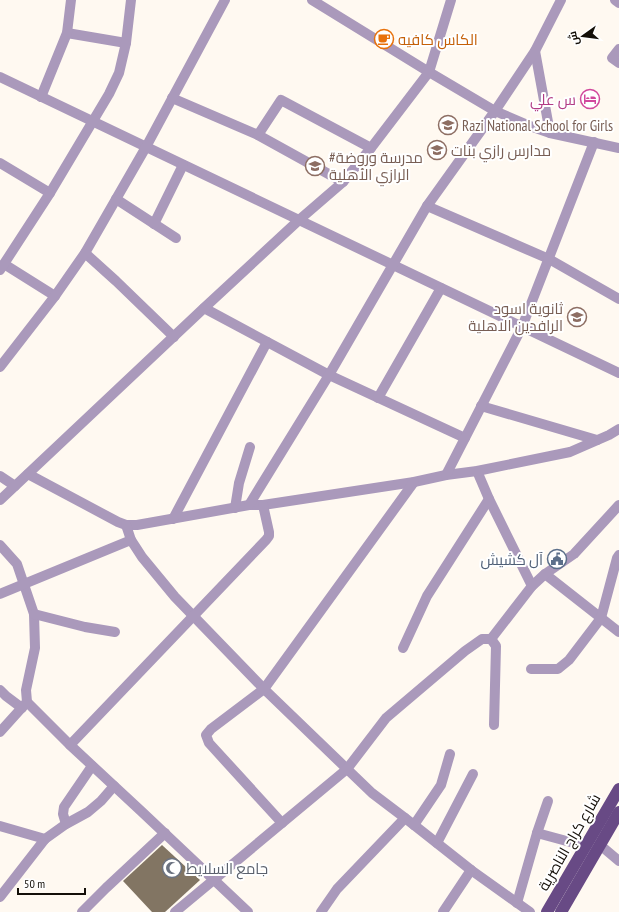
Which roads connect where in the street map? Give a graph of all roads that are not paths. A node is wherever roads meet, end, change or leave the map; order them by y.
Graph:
1 (71, 0) edge
2 (131, 0) edge
3 (225, 0) edge
4 (312, 0) edge
5 (452, 0) edge
6 (561, 0) edge
7 (614, 0) edge
8 (619, 3) edge
9 (67, 33) junction
10 (126, 43) junction
11 (619, 48) edge
12 (535, 51) junction
13 (619, 63) edge
14 (429, 72) junction
15 (0, 77) edge
16 (41, 97) junction
17 (172, 98) junction
18 (495, 111) junction
19 (93, 121) junction
20 (550, 133) junction
21 (258, 135) junction
22 (594, 142) junction
23 (146, 147) junction
24 (371, 148) junction
25 (619, 148) edge
26 (0, 163) edge
27 (183, 165) junction
28 (342, 182) junction
29 (50, 193) junction
30 (116, 199) junction
31 (427, 206) junction
32 (299, 220) junction
33 (154, 224) junction
34 (176, 238) dead end
35 (85, 253) junction
36 (549, 259) junction
37 (392, 265) junction
38 (2, 267) edge
39 (441, 288) junction
40 (55, 296) junction
41 (619, 299) edge
42 (204, 308) junction
43 (522, 327) junction
44 (174, 337) junction
45 (267, 342) junction
46 (0, 367) edge
47 (619, 373) edge
48 (329, 375) junction
49 (378, 398) junction
50 (481, 406) junction
51 (619, 430) edge
52 (464, 438) junction
53 (597, 440) junction
54 (250, 447) dead end
55 (477, 471) junction
56 (28, 474) junction
57 (0, 476) edge
58 (446, 476) junction
59 (414, 482) junction
60 (15, 486) junction
61 (489, 499) junction
62 (0, 500) edge
63 (263, 504) junction
64 (249, 505) junction
65 (619, 505) edge
66 (234, 508) junction
67 (173, 519) junction
68 (126, 525) junction
69 (131, 540) junction
70 (0, 544) edge
71 (619, 555) edge
72 (545, 574) junction
73 (24, 584) junction
74 (532, 586) junction
75 (0, 594) edge
76 (34, 614) junction
77 (193, 616) junction
78 (601, 618) junction
79 (115, 632) dead end
80 (619, 632) edge
81 (491, 639) junction
82 (403, 648) dead end
83 (531, 669) dead end
84 (264, 689) junction
85 (0, 690) edge
86 (25, 705) junction
87 (494, 725) dead end
88 (0, 732) edge
89 (70, 745) junction
90 (450, 754) dead end
91 (92, 766) junction
92 (346, 769) junction
93 (473, 774) dead end
94 (114, 786) junction
95 (619, 789) edge
96 (548, 801) dead end
97 (619, 812) edge
98 (405, 818) junction
99 (282, 823) junction
100 (66, 824) junction
101 (414, 825) junction
102 (0, 826) edge
103 (165, 833) junction
104 (537, 833) junction
105 (45, 839) junction
106 (437, 843) junction
107 (600, 845) junction
108 (585, 846) junction
109 (619, 861) edge
110 (471, 870) junction
111 (214, 880) junction
112 (0, 897) edge
113 (518, 903) junction
114 (82, 912) edge
115 (175, 912) edge
116 (248, 912) edge
117 (322, 912) edge
118 (443, 912) edge
119 (530, 912) edge
120 (547, 912) edge
121 (562, 912) edge

1 - 9 street
2 - 10 street
3 - 17 street
4 - 14 street
5 - 14 street
6 - 12 street
7 - 8 street
9 - 10 street
9 - 16 street
10 - 19 street
11 - 13 street
12 - 18 street
12 - 20 street
14 - 18 street
14 - 24 street
15 - 16 street
16 - 19 street
17 - 21 street
17 - 23 street
18 - 20 street
18 - 31 street
19 - 23 street
19 - 29 street
20 - 22 street
21 - 24 street
21 - 28 street
22 - 25 street
22 - 36 street
23 - 27 street
23 - 30 street
24 - 28 street
26 - 29 street
27 - 32 street
27 - 33 street
28 - 32 street
29 - 38 street
30 - 33 street
30 - 35 street
31 - 36 street
31 - 37 street
32 - 37 street
32 - 42 street
33 - 34 street
35 - 40 street
35 - 44 street
36 - 41 street
36 - 43 street
37 - 39 street
37 - 48 street
38 - 40 street
39 - 43 street
39 - 49 street
40 - 46 street
42 - 44 street
42 - 45 street
43 - 47 street
43 - 50 street
44 - 56 street
45 - 48 street
45 - 67 street
48 - 49 street
48 - 64 street
49 - 52 street
50 - 52 street
50 - 53 street
51 - 53 street
52 - 58 street
53 - 55 street
54 - 66 street
55 - 58 street
55 - 61 street
56 - 60 street
56 - 68 street
57 - 60 street
58 - 59 street
59 - 63 street
59 - 84 street
60 - 62 street
61 - 74 street
61 - 82 street
63 - 64 street
63 - 77 street
64 - 66 street
65 - 72 street
66 - 67 street
67 - 68 street
68 - 69 street
69 - 73 street
69 - 77 street
70 - 73 street
71 - 78 street
72 - 74 street
72 - 78 street
73 - 75 street
73 - 76 street
74 - 81 street
76 - 79 street
76 - 86 street
77 - 84 street
77 - 89 street
78 - 80 street
78 - 83 street
81 - 87 street
81 - 92 street
84 - 92 street
84 - 99 street
85 - 86 street
86 - 88 street
86 - 89 street
89 - 91 street
90 - 101 street
91 - 94 street
91 - 100 street
92 - 98 street
92 - 99 street
93 - 106 street
94 - 100 street
94 - 103 street
95 - 108 main road, شارع كراج الناصرية
96 - 104 street
97 - 107 main road, شارع كراج الناصرية
98 - 101 street
98 - 117 street
99 - 111 street
100 - 105 street
101 - 106 street
102 - 105 street
103 - 111 street
103 - 114 street
104 - 108 street
104 - 113 street
105 - 112 street
106 - 110 street
107 - 109 street
107 - 121 main road, شارع كراج الناصرية
108 - 120 main road, شارع كراج الناصرية
110 - 113 street
110 - 118 street
111 - 115 street
111 - 116 street
113 - 119 street

